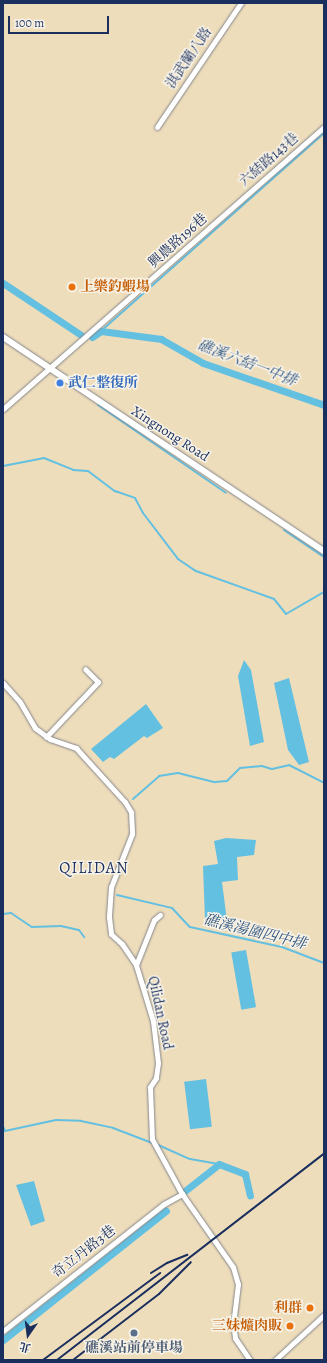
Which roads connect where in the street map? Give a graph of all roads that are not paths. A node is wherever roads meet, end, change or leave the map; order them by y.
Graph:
1 (241, 3) edge
2 (158, 127) dead end
3 (324, 127) edge
4 (231, 210) joint
5 (3, 337) edge
6 (51, 370) junction
7 (3, 409) edge
8 (324, 551) edge
9 (85, 669) dead end
10 (3, 683) edge
11 (46, 737) junction
12 (160, 915) dead end
13 (136, 965) junction
14 (182, 1194) junction
15 (324, 1315) edge
16 (3, 1331) edge
17 (250, 1360) edge
18 (274, 1360) edge

1 - 2 street, 淇武蘭八路
3 - 4 street, 六結路143巷
4 - 6 street, 興農路196巷
5 - 6 street, Xingnong Road
6 - 7 street, 興農路196巷
6 - 8 street, Xingnong Road
9 - 11 street
10 - 11 street, Qilidan Road
11 - 13 street, Qilidan Road
12 - 13 street
13 - 14 street, Qilidan Road
14 - 16 street, 奇立丹路3巷
14 - 17 street, Qilidan Road
15 - 18 street

